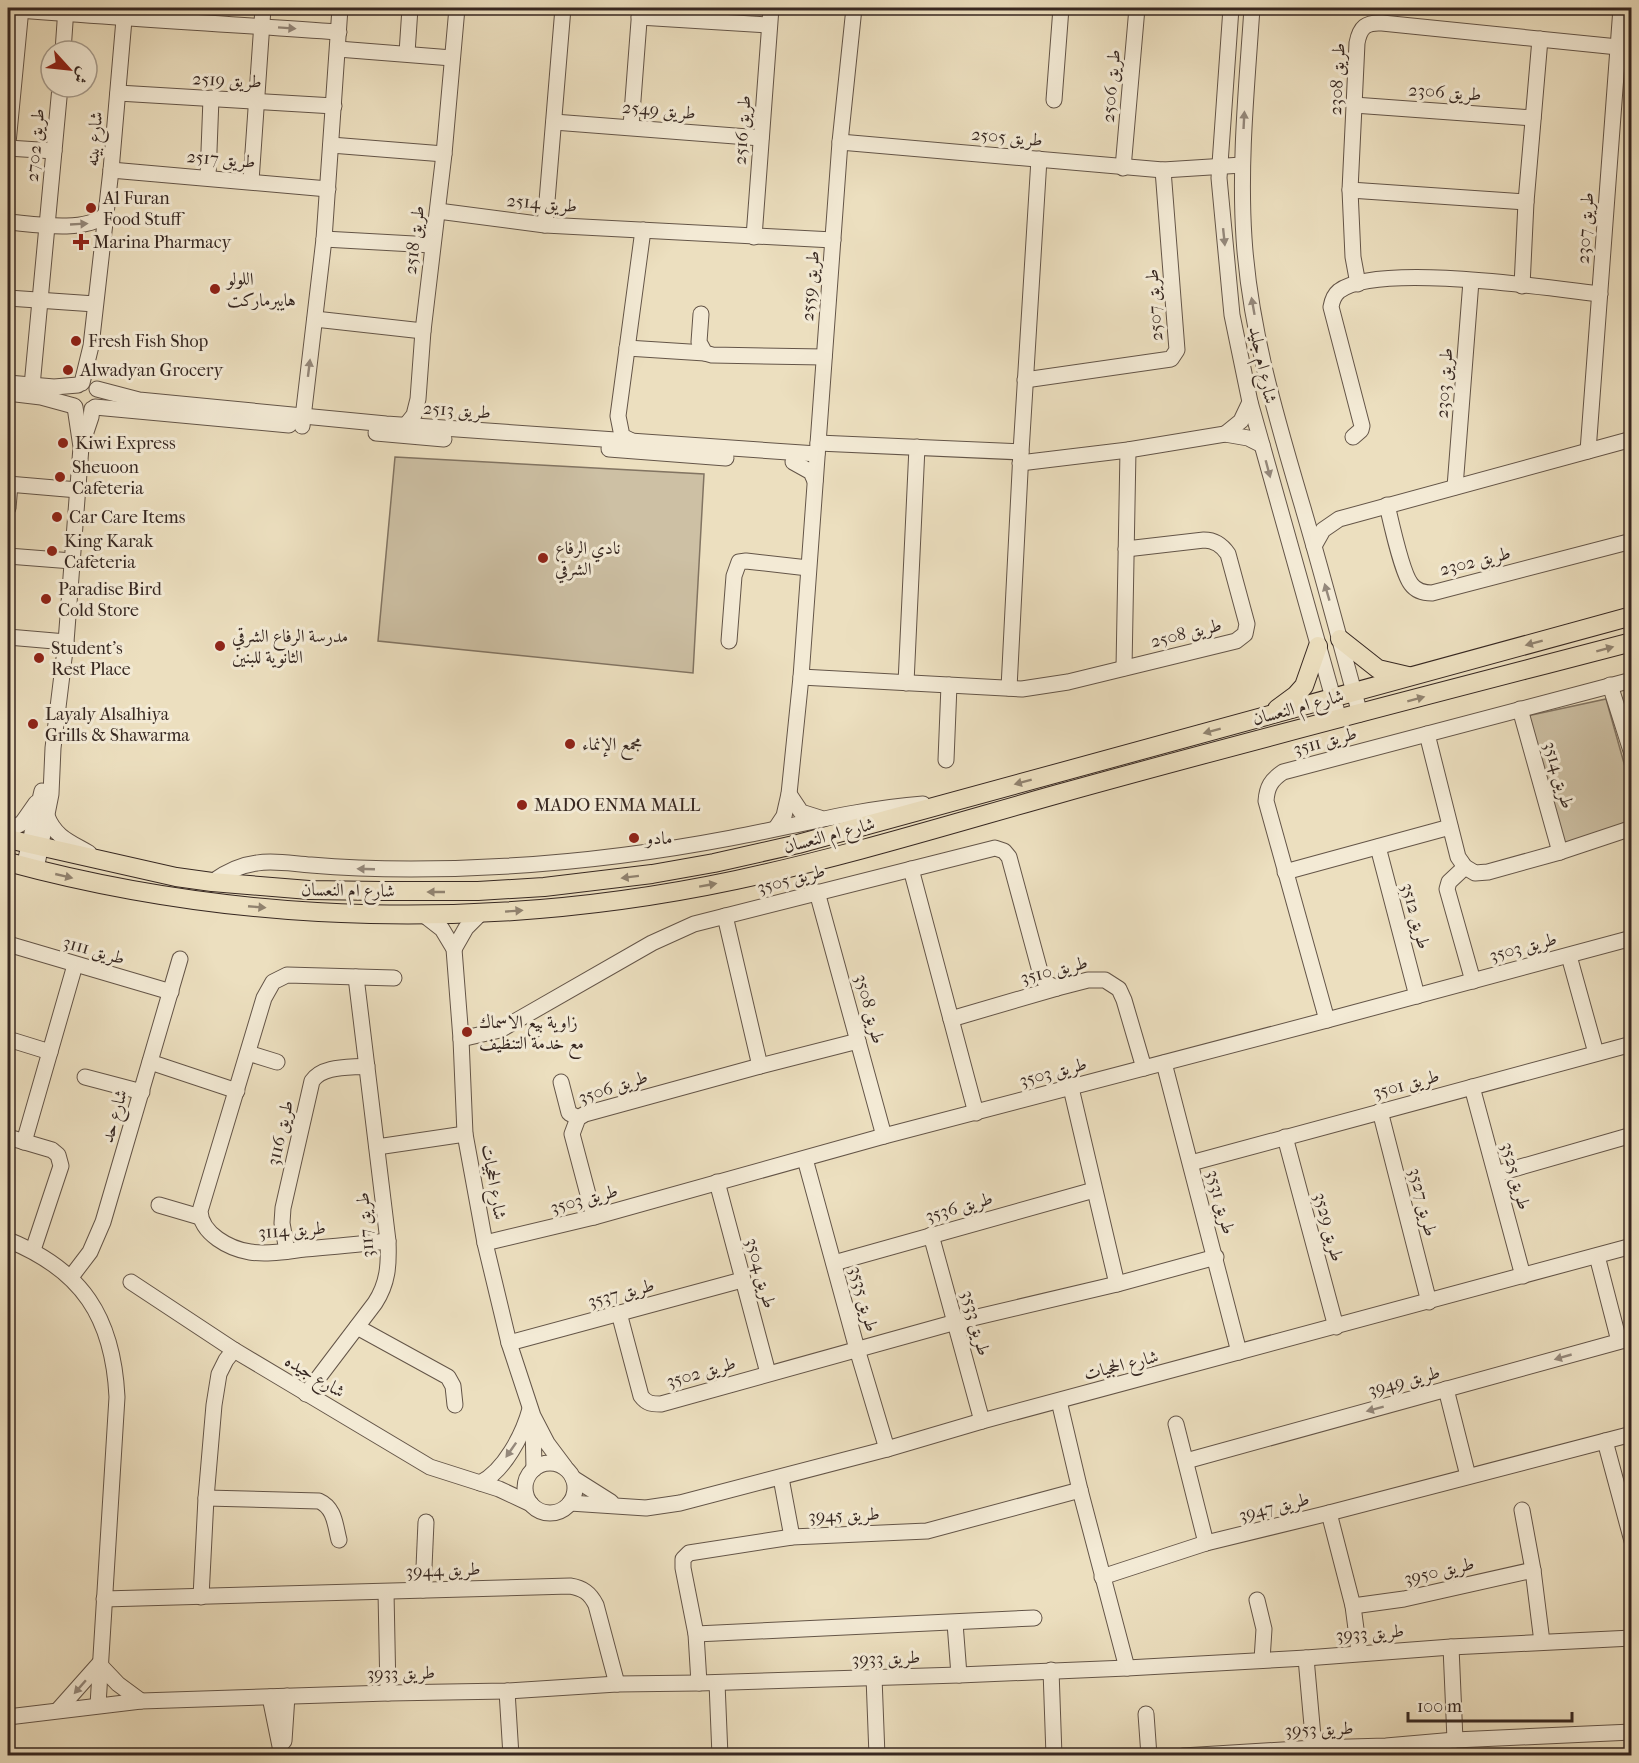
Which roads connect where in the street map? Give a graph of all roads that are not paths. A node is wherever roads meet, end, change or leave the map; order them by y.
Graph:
1 (263, 8) edge
2 (340, 8) edge
3 (410, 8) edge
4 (457, 8) edge
5 (563, 8) edge
6 (771, 8) edge
7 (854, 8) edge
8 (1061, 8) edge
9 (1137, 8) edge
10 (1231, 8) edge
11 (1252, 8) edge
12 (1621, 8) edge
13 (17, 9) edge
14 (66, 11) edge
15 (639, 12) edge
16 (125, 13) edge
17 (208, 15) edge
18 (769, 25) junction
19 (261, 26) junction
20 (339, 32) junction
21 (64, 39) edge
22 (1540, 39) junction
23 (1618, 47) junction
24 (338, 49) junction
25 (407, 53) junction
26 (452, 58) junction
27 (118, 93) junction
28 (211, 98) junction
29 (59, 99) edge
30 (256, 100) junction
31 (1054, 100) dead end
32 (1354, 105) junction
33 (334, 106) junction
34 (1533, 117) junction
35 (554, 122) junction
36 (631, 126) junction
37 (761, 138) junction
38 (840, 142) junction
39 (8, 143) edge
40 (331, 145) junction
41 (8, 148) edge
42 (54, 151) junction
43 (444, 154) junction
44 (1039, 159) junction
45 (1124, 168) junction
46 (111, 170) junction
47 (1167, 170) junction
48 (1220, 172) junction
49 (1243, 172) junction
50 (208, 177) junction
51 (251, 182) junction
52 (328, 189) junction
53 (1350, 190) junction
54 (1526, 202) junction
55 (438, 211) junction
56 (105, 215) junction
57 (8, 222) edge
58 (47, 225) junction
59 (545, 225) junction
60 (643, 230) junction
61 (754, 237) junction
62 (324, 239) junction
63 (833, 240) junction
64 (432, 245) junction
65 (1471, 281) junction
66 (1358, 284) junction
67 (1522, 286) junction
68 (1600, 294) junction
69 (8, 298) edge
70 (40, 301) junction
71 (95, 304) junction
72 (701, 314) dead end
73 (315, 319) junction
74 (423, 331) junction
75 (627, 348) junction
76 (705, 353) junction
77 (824, 357) junction
78 (1025, 380) junction
79 (8, 383) edge
80 (32, 386) junction
81 (88, 386) junction
82 (8, 393) edge
83 (1250, 402) junction
84 (75, 406) junction
85 (94, 408) junction
86 (618, 416) junction
87 (303, 421) junction
88 (820, 424) junction
89 (406, 425) junction
90 (1226, 434) junction
91 (1353, 437) dead end
92 (1632, 439) edge
93 (632, 441) junction
94 (609, 443) junction
95 (1262, 445) junction
96 (81, 447) junction
97 (918, 447) junction
98 (1128, 450) junction
99 (1588, 451) junction
100 (817, 454) junction
101 (793, 457) junction
102 (1020, 458) junction
103 (815, 481) junction
104 (9, 484) edge
105 (1455, 487) junction
106 (78, 490) junction
107 (1387, 505) junction
108 (8, 508) edge
109 (1303, 508) junction
110 (1339, 519) junction
111 (1632, 542) edge
112 (1314, 546) junction
113 (1126, 549) junction
114 (8, 556) edge
115 (72, 561) junction
116 (808, 568) junction
117 (1632, 616) edge
118 (8, 637) edge
119 (1340, 639) junction
120 (729, 641) dead end
121 (66, 642) junction
122 (1632, 642) edge
123 (1318, 646) junction
124 (1124, 668) junction
125 (1410, 676) junction
126 (801, 677) junction
127 (1632, 680) edge
128 (906, 683) junction
129 (949, 685) junction
130 (1610, 685) junction
131 (1009, 688) junction
132 (1354, 692) junction
133 (1334, 698) junction
134 (1520, 709) junction
135 (1360, 714) junction
136 (1268, 715) junction
137 (1339, 719) junction
138 (1427, 734) junction
139 (53, 748) junction
140 (1632, 754) edge
141 (946, 760) dead end
142 (42, 793) junction
143 (789, 794) junction
144 (944, 804) junction
145 (47, 816) junction
146 (822, 818) junction
147 (1450, 827) junction
148 (776, 828) junction
149 (1632, 828) edge
150 (8, 831) edge
151 (8, 839) edge
152 (35, 846) junction
153 (1378, 847) junction
154 (1560, 852) junction
155 (102, 861) junction
156 (22, 866) edge
157 (1465, 867) junction
158 (911, 869) junction
159 (1285, 872) junction
160 (212, 882) junction
161 (817, 892) junction
162 (480, 914) junction
163 (424, 915) junction
164 (725, 916) junction
165 (1632, 938) edge
166 (8, 944) edge
167 (454, 949) junction
168 (1569, 956) junction
169 (180, 959) dead end
170 (75, 965) junction
171 (356, 977) junction
172 (394, 978) dead end
173 (1473, 981) junction
174 (1057, 988) junction
175 (171, 992) junction
176 (1417, 996) junction
177 (951, 1019) junction
178 (1328, 1020) junction
179 (8, 1039) edge
180 (461, 1040) junction
181 (858, 1041) junction
182 (1632, 1044) edge
183 (50, 1052) junction
184 (248, 1053) junction
185 (1596, 1053) junction
186 (150, 1062) junction
187 (277, 1062) dead end
188 (1164, 1063) junction
189 (367, 1066) junction
190 (760, 1066) junction
191 (1143, 1068) junction
192 (85, 1077) dead end
193 (561, 1082) dead end
194 (1472, 1087) junction
195 (1071, 1088) junction
196 (237, 1091) junction
197 (142, 1092) junction
198 (1380, 1112) junction
199 (976, 1113) junction
200 (578, 1118) junction
201 (465, 1134) junction
202 (1632, 1135) edge
203 (884, 1136) junction
204 (8, 1137) edge
205 (1285, 1137) junction
206 (24, 1142) junction
207 (377, 1147) junction
208 (805, 1159) junction
209 (1191, 1163) junction
210 (1496, 1174) junction
211 (717, 1182) junction
212 (1095, 1190) junction
213 (159, 1206) dead end
214 (200, 1217) junction
215 (594, 1217) junction
216 (931, 1235) junction
217 (8, 1240) edge
218 (388, 1241) junction
219 (485, 1243) junction
220 (1632, 1246) edge
221 (33, 1250) junction
222 (287, 1251) junction
223 (1598, 1256) junction
224 (1216, 1257) junction
225 (834, 1263) junction
226 (1523, 1276) junction
227 (71, 1277) junction
228 (742, 1280) junction
229 (131, 1282) dead end
230 (1117, 1284) junction
231 (1429, 1302) junction
232 (619, 1313) junction
233 (956, 1322) junction
234 (357, 1327) junction
235 (1336, 1327) junction
236 (1625, 1339) edge
237 (509, 1343) junction
238 (857, 1349) junction
239 (234, 1350) junction
240 (1239, 1352) junction
241 (768, 1373) junction
242 (1446, 1389) junction
243 (306, 1394) junction
244 (1059, 1401) junction
245 (455, 1405) dead end
246 (532, 1413) junction
247 (982, 1421) junction
248 (1176, 1424) dead end
249 (1632, 1434) edge
250 (1605, 1441) junction
251 (887, 1449) junction
252 (1186, 1461) junction
253 (532, 1471) junction
254 (569, 1473) junction
255 (1468, 1476) junction
256 (781, 1478) junction
257 (484, 1484) junction
258 (1080, 1490) junction
259 (206, 1498) junction
260 (570, 1503) junction
261 (531, 1504) junction
262 (619, 1506) junction
263 (1522, 1510) dead end
264 (1329, 1513) junction
265 (426, 1522) dead end
266 (792, 1537) junction
267 (339, 1540) dead end
268 (1632, 1541) edge
269 (1206, 1543) junction
270 (1533, 1570) junction
271 (1102, 1577) junction
272 (423, 1590) junction
273 (386, 1592) junction
274 (201, 1597) junction
275 (104, 1599) junction
276 (1257, 1600) dead end
277 (1353, 1606) junction
278 (1034, 1618) dead end
279 (956, 1623) junction
280 (696, 1634) junction
281 (1632, 1638) edge
282 (1542, 1642) junction
283 (1451, 1647) junction
284 (1359, 1652) junction
285 (1306, 1658) junction
286 (1262, 1660) junction
287 (99, 1664) junction
288 (1127, 1668) junction
289 (1051, 1670) junction
290 (959, 1675) junction
291 (874, 1677) junction
292 (699, 1683) junction
293 (717, 1683) junction
294 (616, 1684) junction
295 (507, 1691) junction
296 (388, 1693) junction
297 (270, 1696) junction
298 (286, 1696) junction
299 (141, 1701) junction
300 (98, 1705) junction
301 (59, 1709) junction
302 (1146, 1714) dead end
303 (8, 1717) edge
304 (1632, 1732) edge
305 (1455, 1740) junction
306 (1314, 1748) junction
307 (1386, 1751) edge
308 (283, 1755) edge
309 (511, 1755) edge
310 (720, 1755) edge
311 (877, 1755) edge
312 (1054, 1755) edge
313 (1149, 1755) edge
314 (1183, 1755) edge

1 - 19 street
2 - 20 street
3 - 25 street
4 - 26 street, طريق 2518
5 - 35 street
6 - 18 street, طريق 2516
7 - 38 street, طريق 2559
8 - 31 street
9 - 45 street, طريق 2506
10 - 48 street, شارع ام جليد
49 -> 11 street, شارع ام جليد
12 - 23 street, طريق 2307
13 - 14 street
13 - 39 street
14 - 16 street
14 - 21 street
15 - 18 street
15 - 36 street
16 - 17 street
16 - 27 street, شارع بينه
17 - 19 street
18 - 37 street, طريق 2516
19 -> 20 street
19 - 30 street
20 - 24 street
22 - 23 street, طريق 2308
22 - 32 street, طريق 2308
22 - 34 street
23 - 68 street, طريق 2307
24 - 25 street
24 - 33 street
25 - 26 street
26 - 43 street, طريق 2518
27 - 28 street, طريق 2519
27 - 46 street, شارع بينه
28 - 30 street, طريق 2519
28 - 50 street
29 - 42 street, طريق 2702
30 - 33 street, طريق 2519
30 - 51 street
32 - 34 street, طريق 2306
32 - 53 street, طريق 2308
33 - 40 street
34 - 54 street
35 - 36 street, طريق 2549
35 - 59 street
36 - 37 street, طريق 2549
37 - 61 street, طريق 2516
38 - 44 street, طريق 2505
38 - 63 street, طريق 2559
40 - 43 street
40 - 52 street
41 - 42 street
42 - 58 street, طريق 2702
43 - 55 street, طريق 2518
44 - 45 street, طريق 2505
44 - 78 street
45 - 47 street, طريق 2505
46 - 50 street, طريق 2517
46 - 56 street, شارع بينه
47 - 48 street, طريق 2505
47 - 78 street, طريق 2507
48 - 49 street, طريق 2505
48 -> 83 street, شارع ام جليد
109 -> 49 street, شارع ام جليد
50 - 51 street, طريق 2517
51 - 52 street, طريق 2517
52 - 62 street
53 - 54 street
53 - 66 street, طريق 2308
54 - 67 street
55 - 59 street, طريق 2514
55 - 64 street, طريق 2518
58 -> 56 street
56 - 71 street, شارع بينه
57 - 58 street
58 - 70 street, طريق 2702
59 - 60 street, طريق 2514
60 - 61 street, طريق 2514
60 - 75 street
61 - 63 street, طريق 2514
62 - 64 street
62 - 73 street
63 - 77 street, طريق 2559
64 - 74 street, طريق 2518
65 - 66 street
65 - 67 street
65 - 105 street, طريق 2303
66 - 91 street
67 - 68 street
68 - 99 street, طريق 2307
69 - 70 street
70 - 71 street
70 - 80 street, طريق 2702
71 - 81 street, شارع بينه
72 - 76 street
73 - 74 street
87 -> 73 street
74 - 89 street, طريق 2518
75 - 76 street
75 - 86 street
76 - 77 street
77 - 88 street, طريق 2559
78 - 102 street
79 - 80 street, طريق 2513
80 - 81 street, طريق 2513
81 - 84 street
81 - 85 street
81 - 87 street, طريق 2513
82 - 84 street
83 - 90 street
83 - 95 street, شارع ام جليد
84 - 85 street
84 - 96 street
85 - 87 street, طريق 2513
85 - 96 street
86 - 93 street
86 - 94 street
87 - 89 street, طريق 2513
87 - 94 street, طريق 2513
88 - 100 street, طريق 2559
88 - 101 street
89 - 94 street, طريق 2513
90 - 95 street
90 - 98 street
92 - 99 street
93 - 94 street, طريق 2513
93 - 101 street, طريق 2513
94 - 101 street, طريق 2513
95 -> 123 street, شارع ام جليد
96 - 106 street
97 - 100 street, طريق 2513
97 - 102 street, طريق 2513
97 - 128 street
98 - 102 street
98 - 113 street, طريق 2508
99 - 105 street
100 - 101 street, طريق 2513
100 - 103 street, طريق 2559
101 - 103 street
102 - 131 street
103 - 116 street, طريق 2559
104 - 106 street
104 - 108 street
105 - 107 street
106 - 115 street
107 - 110 street
107 - 111 street, طريق 2302
109 - 110 street
109 - 112 street, شارع ام جليد
110 - 112 street
119 -> 112 street, شارع ام جليد
113 - 124 street, طريق 2508
113 - 124 street, طريق 2508
114 - 115 street
115 - 121 street
116 - 120 street
116 - 126 street, طريق 2559
117 -> 125 main road, شارع ام النعسان
118 - 121 street
119 - 125 main road
119 - 132 street, شارع ام جليد
121 - 139 street
135 -> 122 main road, شارع ام النعسان
123 - 133 street, شارع ام جليد
123 - 136 main road
124 - 131 street, طريق 2508
125 - 132 main road, شارع ام النعسان
126 - 128 street, طريق 2508
126 - 143 street, طريق 2559
127 - 130 street, طريق 3511
128 - 129 street, طريق 2508
129 - 131 street, طريق 2508
129 - 141 street
130 - 134 street, طريق 3511
130 - 140 street
132 - 133 main road, شارع ام النعسان
132 - 135 street, شارع ام جليد
133 - 136 main road, شارع ام النعسان
133 - 137 street, شارع ام جليد
134 - 138 street, طريق 3511
134 - 154 street, طريق 3514
135 - 137 main road, شارع ام النعسان
136 -> 144 main road, شارع ام النعسان
162 -> 137 main road, شارع ام النعسان
138 - 147 street
138 - 159 street, طريق 3511
139 - 142 street
139 - 145 street
142 - 150 street
142 - 152 street
143 - 146 street
143 - 148 street, طريق 2559
144 - 146 street
144 -> 160 main road, شارع ام النعسان
145 - 152 street
145 - 155 street
146 - 148 street
147 - 153 street
147 - 157 street
148 -> 160 street
149 - 154 street
151 - 152 main road, شارع ام النعسان
152 - 155 main road, شارع ام النعسان
152 - 156 street
153 - 159 street
153 - 176 street, طريق 3512
154 - 157 street
155 - 160 main road, شارع ام النعسان
156 -> 163 main road, شارع ام النعسان
157 - 173 street
158 - 161 street, طريق 3505
158 - 174 street, طريق 3505
158 - 177 street
159 - 178 street, طريق 3511
161 - 164 street, طريق 3505
161 - 181 street, طريق 3508
162 - 163 main road, شارع ام النعسان
162 - 167 street
163 - 167 street
164 - 180 street, طريق 3505
164 - 190 street
165 - 168 street, طريق 3503
166 - 170 street, طريق 3111
167 - 180 street, شارع الحجيات
168 - 173 street, طريق 3503
168 - 185 street
169 - 175 street, شارع حد
170 - 175 street, طريق 3111
170 - 183 street
171 - 172 street
171 - 184 street
171 - 189 street, طريق 3117
173 - 176 street, طريق 3503
174 - 177 street, طريق 3510
174 - 191 street, طريق 3510
175 - 186 street, شارع حد
176 - 178 street, طريق 3503
177 - 199 street
178 - 188 street, طريق 3503
179 - 183 street
180 - 201 street, شارع الحجيات
181 - 190 street, طريق 3506
181 - 203 street, طريق 3508
182 - 185 street, طريق 3501
183 - 206 street
184 - 187 street
184 - 196 street
185 - 194 street, طريق 3501
186 - 196 street
186 - 197 street, شارع حد
188 - 191 street, طريق 3503
188 - 209 street, طريق 3531
189 - 207 street, طريق 3117
189 - 222 street, طريق 3116
190 - 200 street, طريق 3506
191 - 195 street, طريق 3503
192 - 197 street
193 - 200 street
194 - 198 street, طريق 3501
194 - 210 street, طريق 3525
195 - 199 street, طريق 3503
195 - 212 street
196 - 214 street
197 - 227 street, شارع حد
198 - 205 street, طريق 3501
198 - 231 street, طريق 3527
199 - 203 street, طريق 3503
200 - 215 street, طريق 3506
201 - 207 street
201 - 219 street, شارع الحجيات
202 - 210 street
203 - 208 street, طريق 3503
204 - 206 street
205 - 209 street, طريق 3501
205 - 235 street, طريق 3529
206 - 221 street
207 - 218 street, طريق 3117
208 - 211 street, طريق 3503
208 - 225 street, طريق 3535
209 - 224 street, طريق 3531
210 - 226 street, طريق 3525
211 - 215 street, طريق 3503
211 - 228 street, طريق 3504
212 - 216 street, طريق 3536
212 - 230 street
213 - 214 street
214 - 222 street, طريق 3114
215 - 219 street, طريق 3503
216 - 225 street, طريق 3536
216 - 233 street, طريق 3533
217 - 221 street
218 - 222 street, طريق 3114
218 - 234 street, طريق 3117
219 - 237 street, شارع الحجيات
220 - 223 street, شارع الحجيات
221 - 227 street
223 - 226 street, شارع الحجيات
223 - 236 street
224 - 230 street
224 - 240 street, طريق 3531
225 - 238 street, طريق 3535
226 - 231 street, شارع الحجيات
227 - 275 street
228 - 232 street, طريق 3537
228 - 241 street, طريق 3504
229 - 239 street, شارع جيده
230 - 233 street
231 - 235 street, شارع الحجيات
232 - 237 street, طريق 3537
232 - 241 street, طريق 3502
233 - 238 street
233 - 247 street, طريق 3533
234 - 243 street, طريق 3117
234 - 245 street
235 - 240 street, شارع الحجيات
236 -> 242 street, طريق 3949
237 - 246 street, شارع الحجيات
238 - 241 street, طريق 3502
238 - 251 street, طريق 3535
239 - 243 street, شارع جيده
239 - 259 street
240 - 244 street, شارع الحجيات
242 -> 252 street, طريق 3949
242 - 255 street
243 - 257 street, شارع جيده
244 - 247 street, شارع الحجيات
244 - 258 street
246 - 253 street
246 - 254 street
246 -> 257 street
247 - 251 street, شارع الحجيات
248 - 252 street
249 - 250 street, طريق 3947
250 - 255 street, طريق 3947
250 - 268 street
251 - 256 street, شارع الحجيات
252 - 269 street
253 - 254 street
253 - 257 street
253 - 261 street
254 - 260 street
254 - 262 street, شارع الحجيات
255 - 264 street, طريق 3947
256 - 262 street, شارع الحجيات
256 - 266 street
257 - 261 street, شارع جيده
258 - 266 street, طريق 3945
258 - 271 street
259 - 267 street
259 - 274 street
260 - 261 street
260 - 262 street, شارع الحجيات
263 - 270 street
264 - 269 street, طريق 3947
264 - 277 street
265 - 272 street
266 - 280 street, طريق 3945
269 - 271 street, طريق 3947
270 - 277 street, طريق 3950
270 - 282 street
271 - 288 street
272 - 273 street, طريق 3944
272 - 294 street, طريق 3944
273 - 274 street, طريق 3944
273 - 296 street
274 - 275 street, طريق 3944
275 - 287 street
276 - 286 street
277 - 284 street
278 - 279 street
279 - 280 street
279 - 290 street
280 - 292 street, طريق 3945
281 - 282 street, طريق 3933
282 - 283 street, طريق 3933
283 - 284 street, طريق 3933
283 - 305 street
284 - 285 street, طريق 3933
285 - 286 street, طريق 3933
285 - 306 street
286 - 288 street, طريق 3933
287 - 299 street
287 - 300 street
287 -> 301 street
288 - 289 street, طريق 3933
289 - 290 street, طريق 3933
289 - 312 street
290 - 291 street, طريق 3933
291 - 293 street, طريق 3933
291 - 311 street
292 - 293 street, طريق 3933
292 - 294 street, طريق 3933
293 - 310 street
294 - 295 street, طريق 3933
295 - 296 street, طريق 3933
295 - 309 street
296 - 298 street, طريق 3933
297 - 298 street, طريق 3933
297 - 299 street, طريق 3933
297 - 308 street
298 - 308 street
299 - 300 street, طريق 3933
300 - 301 street, طريق 3933
301 - 303 street, طريق 3933
302 - 313 street
304 - 305 street, طريق 3953
305 - 307 street, طريق 3953
306 - 307 street, طريق 3953
306 - 314 street, طريق 3953

